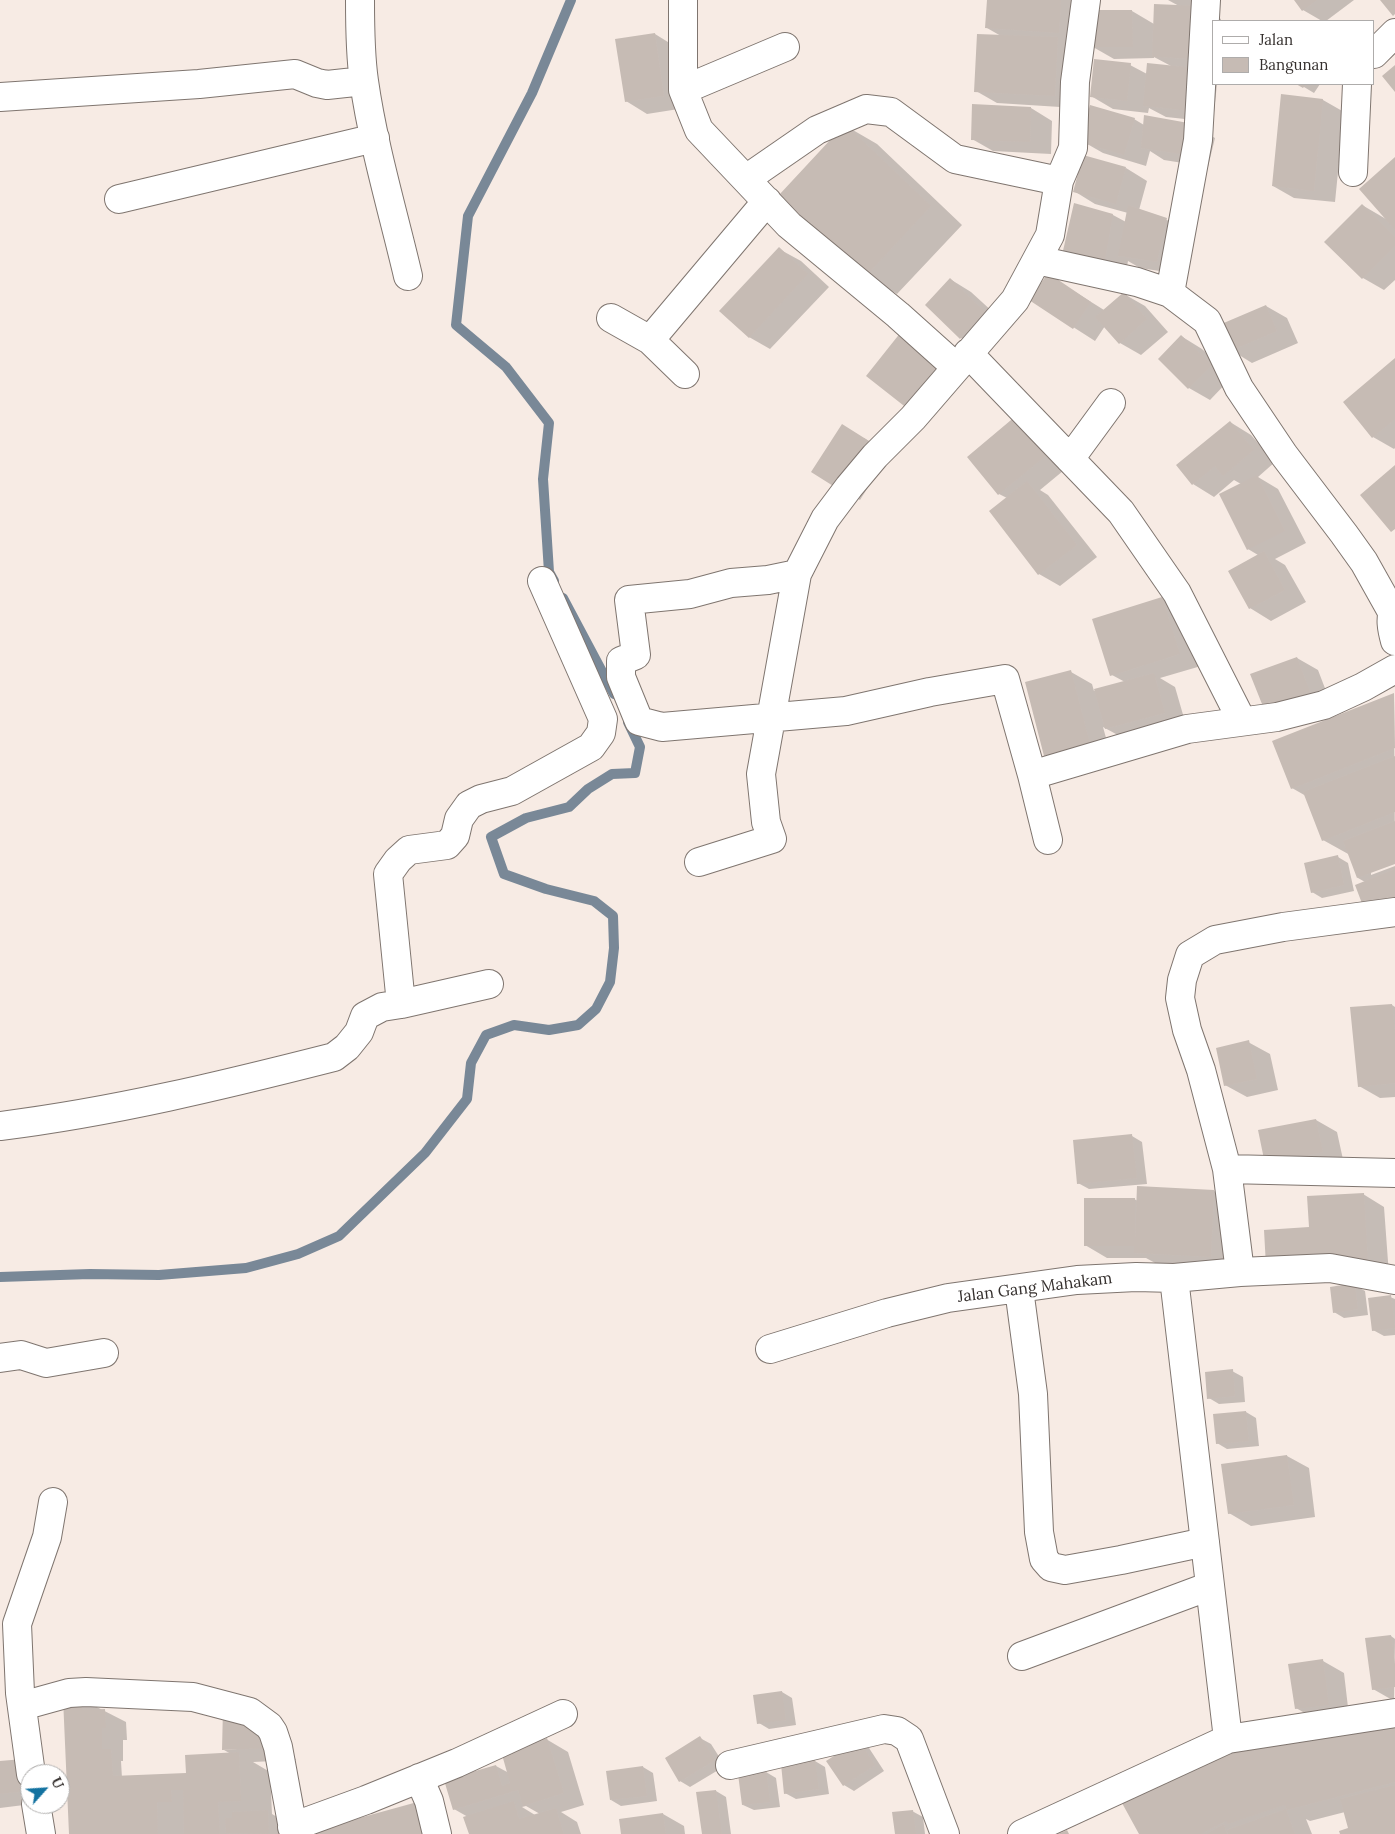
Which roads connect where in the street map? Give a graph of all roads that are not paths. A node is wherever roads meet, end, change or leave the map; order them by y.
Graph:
1 (360, 0) edge
2 (683, 0) edge
3 (1086, 0) edge
4 (1206, 0) edge
5 (1395, 33) edge
6 (784, 48) dead end
7 (1375, 53) edge
8 (364, 81) junction
9 (1357, 85) edge
10 (683, 90) junction
11 (0, 97) edge
12 (375, 138) junction
13 (1353, 172) dead end
14 (746, 179) junction
15 (1059, 181) junction
16 (119, 198) dead end
17 (767, 201) junction
18 (1037, 260) junction
19 (408, 276) dead end
20 (1170, 293) junction
21 (611, 318) dead end
22 (650, 340) junction
23 (962, 360) junction
24 (685, 374) dead end
25 (1111, 403) dead end
26 (1070, 459) junction
27 (797, 574) junction
28 (542, 581) dead end
29 (1394, 609) edge
30 (1395, 641) edge
31 (1395, 670) edge
32 (772, 717) junction
33 (1242, 721) junction
34 (1032, 775) junction
35 (1048, 840) dead end
36 (699, 862) dead end
37 (1395, 912) edge
38 (489, 984) dead end
39 (401, 1004) junction
40 (0, 1126) edge
41 (1227, 1169) junction
42 (1395, 1173) edge
43 (1240, 1272) junction
44 (1174, 1278) junction
45 (1395, 1280) edge
46 (1019, 1289) junction
47 (770, 1350) dead end
48 (104, 1353) dead end
49 (0, 1358) edge
50 (53, 1502) dead end
51 (1205, 1542) junction
52 (1210, 1586) junction
53 (1022, 1656) dead end
54 (22, 1706) junction
55 (1395, 1713) edge
56 (563, 1714) dead end
57 (1228, 1739) junction
58 (30, 1764) edge
59 (730, 1765) dead end
60 (420, 1778) junction
61 (38, 1814) edge
62 (293, 1831) edge
63 (41, 1834) edge
64 (437, 1834) edge
65 (945, 1834) edge
66 (1022, 1834) edge

1 - 8 street
2 - 10 street
3 - 15 street
4 - 20 street
5 - 7 street
6 - 10 street
8 - 11 street
8 - 12 street
9 - 13 street
10 - 14 street
12 - 16 street
12 - 19 street
14 - 15 street
14 - 17 street
15 - 18 street
17 - 22 street
17 - 23 street
18 - 20 street
18 - 23 street
20 - 29 street
21 - 22 street
22 - 24 street
23 - 26 street
23 - 27 street
25 - 26 street
26 - 33 street
27 - 32 street
27 - 32 street
28 - 39 street
29 - 30 street
31 - 33 street
32 - 34 street
32 - 36 street
33 - 34 street
34 - 35 street
37 - 41 street
38 - 39 street
39 - 40 street
41 - 42 street
41 - 43 street
43 - 44 street, Jalan Gang Mahakam
43 - 45 street, Jalan Gang Mahakam
44 - 46 street, Jalan Gang Mahakam
44 - 51 street
46 - 47 street, Jalan Gang Mahakam
46 - 51 street
48 - 49 street
50 - 54 street
51 - 52 street
52 - 53 street
52 - 57 street
54 - 58 street
54 - 62 street
55 - 57 street
56 - 60 street
57 - 66 street
59 - 65 street
60 - 62 street
60 - 64 street
61 - 63 street

